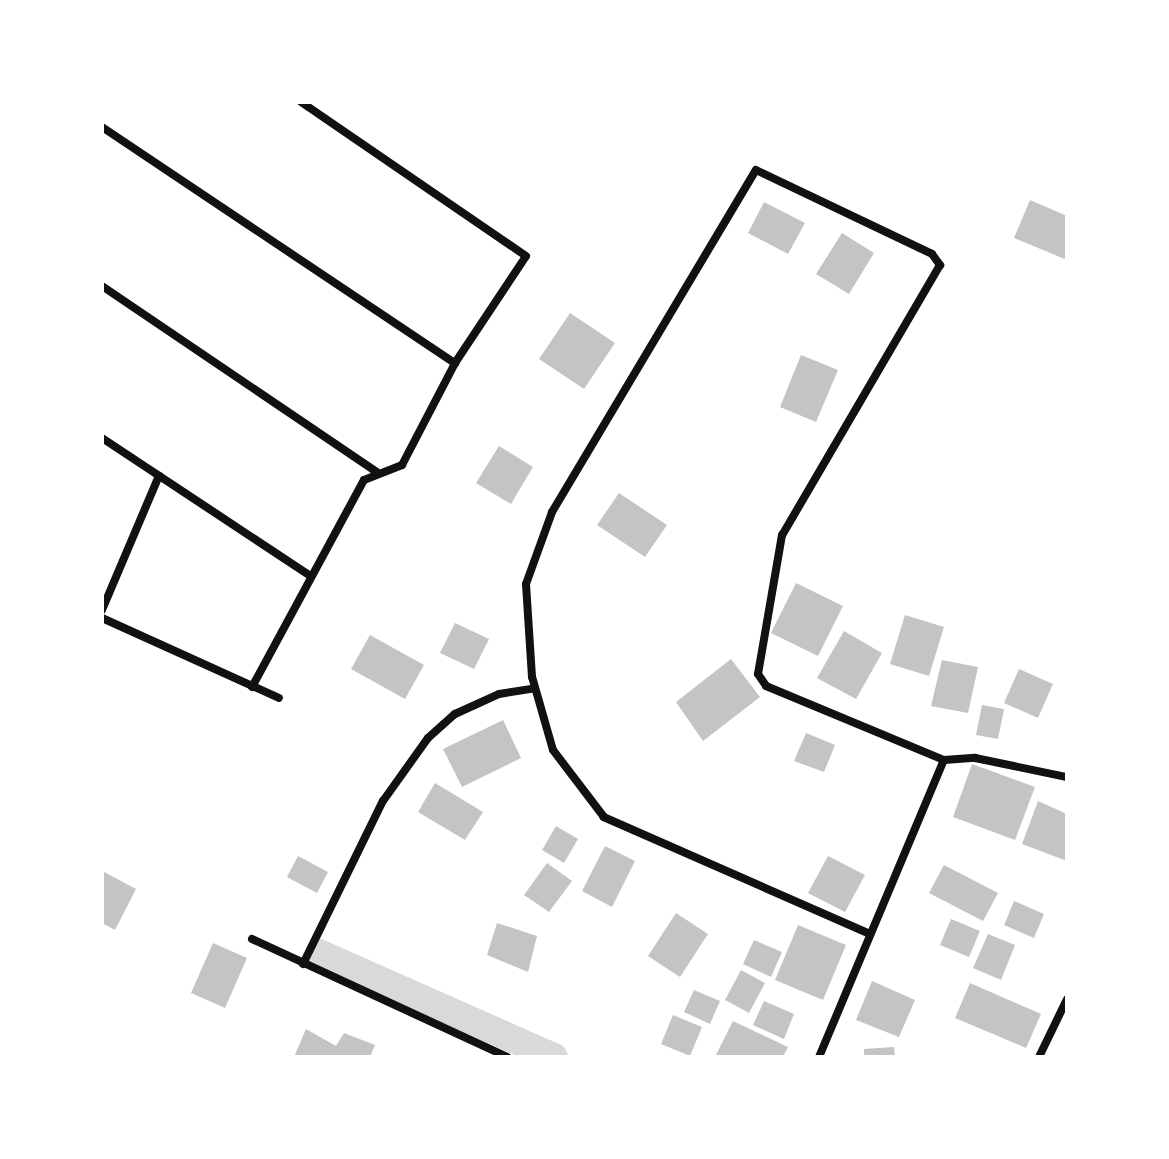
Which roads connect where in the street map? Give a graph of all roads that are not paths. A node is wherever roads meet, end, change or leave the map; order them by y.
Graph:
1 (301, 102) edge
2 (102, 127) edge
3 (102, 286) edge
4 (455, 363) junction
5 (102, 438) edge
6 (377, 472) junction
7 (159, 476) junction
8 (309, 575) junction
9 (102, 610) edge
10 (102, 618) edge
11 (252, 687) junction
12 (535, 688) junction
13 (279, 698) dead end
14 (944, 760) junction
15 (1067, 777) edge
16 (870, 934) junction
17 (252, 939) dead end
18 (303, 964) junction
19 (1067, 999) edge
20 (507, 1057) edge
21 (819, 1057) edge
22 (1039, 1057) edge

1 - 4 street
2 - 4 street
3 - 6 street
4 - 6 street
5 - 7 street
6 - 8 street
7 - 8 street
7 - 9 street
8 - 11 street
10 - 11 street
11 - 13 street
12 - 14 street
12 - 16 street
12 - 18 street
14 - 15 street
14 - 16 street
16 - 21 street
17 - 18 street
18 - 20 street
19 - 22 street

